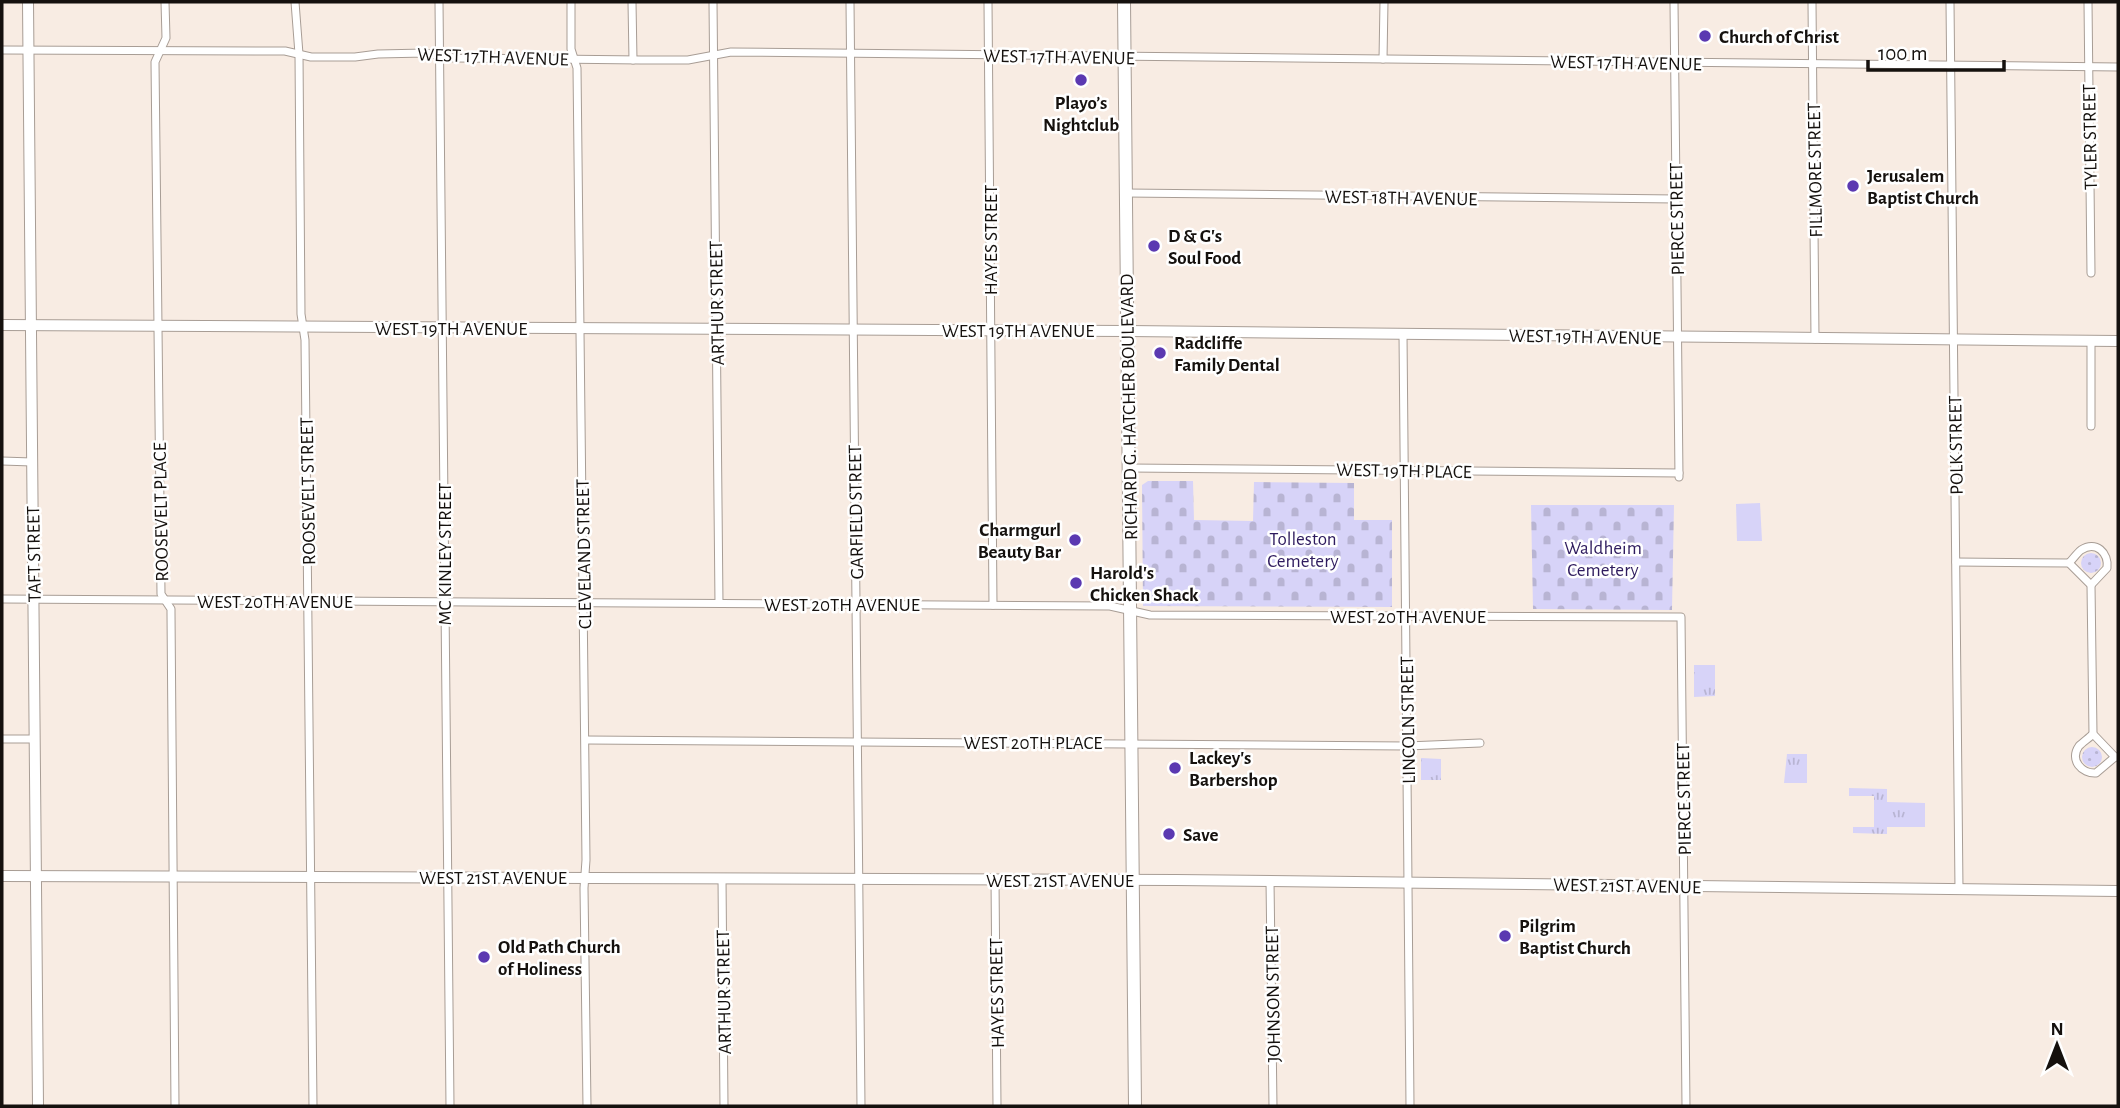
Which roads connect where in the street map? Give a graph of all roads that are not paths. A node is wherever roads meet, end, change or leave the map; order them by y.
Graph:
1 (28, 2) edge
2 (165, 2) edge
3 (295, 2) edge
4 (439, 2) edge
5 (571, 2) edge
6 (632, 2) edge
7 (713, 2) edge
8 (850, 2) edge
9 (988, 2) edge
10 (1124, 2) edge
11 (1384, 2) edge
12 (1674, 2) edge
13 (1812, 2) edge
14 (1950, 2) edge
15 (2088, 2) edge
16 (2, 50) edge
17 (29, 50) junction
18 (161, 51) junction
19 (299, 54) junction
20 (850, 54) junction
21 (714, 55) junction
22 (989, 55) junction
23 (439, 56) junction
24 (1125, 56) junction
25 (575, 59) junction
26 (1383, 59) junction
27 (633, 60) junction
28 (1675, 62) junction
29 (1813, 64) junction
30 (1950, 65) junction
31 (2088, 67) junction
32 (2118, 67) edge
33 (1126, 193) junction
34 (1676, 200) junction
35 (2091, 273) dead end
36 (2, 325) edge
37 (31, 326) junction
38 (158, 326) junction
39 (303, 327) junction
40 (442, 327) junction
41 (579, 328) junction
42 (717, 329) junction
43 (853, 329) junction
44 (991, 330) junction
45 (1128, 331) junction
46 (1403, 334) junction
47 (1678, 337) junction
48 (1815, 339) junction
49 (1953, 339) junction
50 (2091, 341) junction
51 (2118, 341) edge
52 (2091, 426) dead end
53 (2, 461) edge
54 (32, 462) junction
55 (1129, 468) junction
56 (1404, 470) junction
57 (1679, 476) joint
58 (1956, 562) junction
59 (2069, 563) junction
60 (2091, 585) junction
61 (2, 599) edge
62 (34, 599) junction
63 (166, 601) junction
64 (308, 601) junction
65 (445, 602) junction
66 (583, 603) junction
67 (719, 603) junction
68 (856, 604) junction
69 (993, 605) junction
70 (1130, 610) junction
71 (1406, 615) junction
72 (1681, 617) joint
73 (2093, 734) junction
74 (2, 738) edge
75 (35, 739) junction
76 (586, 740) junction
77 (858, 742) junction
78 (1131, 742) junction
79 (1480, 743) dead end
80 (1407, 746) junction
81 (2117, 757) edge
82 (2, 876) edge
83 (36, 876) junction
84 (173, 877) junction
85 (310, 877) junction
86 (447, 877) junction
87 (585, 878) junction
88 (722, 878) junction
89 (858, 879) junction
90 (995, 879) junction
91 (1132, 880) junction
92 (1270, 881) junction
93 (1408, 883) junction
94 (1684, 886) junction
95 (1959, 889) junction
96 (2118, 891) edge
97 (38, 1106) edge
98 (175, 1106) edge
99 (313, 1106) edge
100 (450, 1106) edge
101 (587, 1106) edge
102 (724, 1106) edge
103 (861, 1106) edge
104 (997, 1106) edge
105 (1135, 1106) edge
106 (1273, 1106) edge
107 (1410, 1106) edge
108 (1686, 1106) edge

1 - 17 street, TAFT STREET
2 - 18 street, ROOSEVELT PLACE
3 - 19 street, ROOSEVELT STREET
4 - 23 street, MC KINLEY STREET
5 - 25 street, CLEVELAND STREET
6 - 27 street
7 - 21 street, ARTHUR STREET
8 - 20 street, GARFIELD STREET
9 - 22 street, HAYES STREET
10 - 24 main road, RICHARD G. HATCHER BOULEVARD
11 - 26 street
12 - 28 street, PIERCE STREET
13 - 29 street, FILLMORE STREET
14 - 30 street, POLK STREET
15 - 31 street, TYLER STREET
16 - 17 street, WEST 17TH AVENUE
17 - 18 street, WEST 17TH AVENUE
17 - 37 street, TAFT STREET
18 - 19 street, WEST 17TH AVENUE
18 - 38 street, ROOSEVELT PLACE
19 - 23 street, WEST 17TH AVENUE
19 - 39 street, ROOSEVELT STREET
20 - 21 street, WEST 17TH AVENUE
20 - 22 street, WEST 17TH AVENUE
20 - 43 street, GARFIELD STREET
21 - 27 street, WEST 17TH AVENUE
21 - 42 street, ARTHUR STREET
22 - 24 street, WEST 17TH AVENUE
22 - 44 street, HAYES STREET
23 - 25 street, WEST 17TH AVENUE
23 - 40 street, MC KINLEY STREET
24 - 26 street, WEST 17TH AVENUE
24 - 33 main road, RICHARD G. HATCHER BOULEVARD
25 - 27 street, WEST 17TH AVENUE
25 - 41 street, CLEVELAND STREET
26 - 28 street, WEST 17TH AVENUE
28 - 29 street, WEST 17TH AVENUE
28 - 34 street, PIERCE STREET
29 - 30 street, WEST 17TH AVENUE
29 - 48 street, FILLMORE STREET
30 - 31 street, WEST 17TH AVENUE
30 - 49 street, POLK STREET
31 - 32 street, WEST 17TH AVENUE
31 - 35 street, TYLER STREET
33 - 34 street, WEST 18TH AVENUE
33 - 45 main road, RICHARD G. HATCHER BOULEVARD
34 - 47 street, PIERCE STREET
36 - 37 street, WEST 19TH AVENUE
37 - 38 street, WEST 19TH AVENUE
37 - 54 street, TAFT STREET
38 - 39 street, WEST 19TH AVENUE
38 - 63 street, ROOSEVELT PLACE
39 - 40 street, WEST 19TH AVENUE
39 - 64 street, ROOSEVELT STREET
40 - 41 street, WEST 19TH AVENUE
40 - 65 street, MC KINLEY STREET
41 - 42 street, WEST 19TH AVENUE
41 - 66 street, CLEVELAND STREET
42 - 43 street, WEST 19TH AVENUE
42 - 67 street, ARTHUR STREET
43 - 44 street, WEST 19TH AVENUE
43 - 68 street, GARFIELD STREET
44 - 45 street, WEST 19TH AVENUE
44 - 69 street, HAYES STREET
45 - 46 street, WEST 19TH AVENUE
45 - 55 main road, RICHARD G. HATCHER BOULEVARD
46 - 47 street, WEST 19TH AVENUE
46 - 56 street, LINCOLN STREET
47 - 48 street, WEST 19TH AVENUE
47 - 57 street, PIERCE STREET
48 - 49 street, WEST 19TH AVENUE
49 - 50 street, WEST 19TH AVENUE
49 - 58 street, POLK STREET
50 - 51 street, WEST 19TH AVENUE
50 - 52 street
53 - 54 street
54 - 62 street, TAFT STREET
55 - 56 street, WEST 19TH PLACE
55 - 70 main road, RICHARD G. HATCHER BOULEVARD
56 - 57 street, WEST 19TH PLACE
56 - 71 street, LINCOLN STREET
58 - 59 street
58 - 95 street, POLK STREET
59 - 60 street
59 - 60 street
60 - 73 street
61 - 62 street, WEST 20TH AVENUE
62 - 63 street, WEST 20TH AVENUE
62 - 75 street, TAFT STREET
63 - 64 street, WEST 20TH AVENUE
63 - 84 street, ROOSEVELT PLACE
64 - 65 street, WEST 20TH AVENUE
64 - 85 street, ROOSEVELT STREET
65 - 66 street, WEST 20TH AVENUE
65 - 86 street, MC KINLEY STREET
66 - 67 street, WEST 20TH AVENUE
66 - 76 street, CLEVELAND STREET
67 - 68 street, WEST 20TH AVENUE
68 - 69 street, WEST 20TH AVENUE
68 - 77 street, GARFIELD STREET
69 - 70 street, WEST 20TH AVENUE
70 - 71 street, WEST 20TH AVENUE
70 - 78 main road, RICHARD G. HATCHER BOULEVARD
71 - 72 street, WEST 20TH AVENUE
71 - 80 street, LINCOLN STREET
72 - 94 street, PIERCE STREET
73 - 81 street
73 - 81 street
74 - 75 street
75 - 83 street, TAFT STREET
76 - 77 street, WEST 20TH PLACE
76 - 87 street, CLEVELAND STREET
77 - 78 street, WEST 20TH PLACE
77 - 89 street, GARFIELD STREET
78 - 80 street, WEST 20TH PLACE
78 - 91 main road, RICHARD G. HATCHER BOULEVARD
79 - 80 street, WEST 20TH PLACE
80 - 93 street, LINCOLN STREET
82 - 83 street, WEST 21ST AVENUE
83 - 84 street, WEST 21ST AVENUE
83 - 97 street, TAFT STREET
84 - 85 street, WEST 21ST AVENUE
84 - 98 street, ROOSEVELT PLACE
85 - 86 street, WEST 21ST AVENUE
85 - 99 street, ROOSEVELT STREET
86 - 87 street, WEST 21ST AVENUE
86 - 100 street, MC KINLEY STREET
87 - 88 street, WEST 21ST AVENUE
87 - 101 street, CLEVELAND STREET
88 - 89 street, WEST 21ST AVENUE
88 - 102 street, ARTHUR STREET
89 - 90 street, WEST 21ST AVENUE
89 - 103 street, GARFIELD STREET
90 - 91 street, WEST 21ST AVENUE
90 - 104 street, HAYES STREET
91 - 92 street, WEST 21ST AVENUE
91 - 105 main road, RICHARD G. HATCHER BOULEVARD
92 - 93 street, WEST 21ST AVENUE
92 - 106 street, JOHNSON STREET
93 - 94 street, WEST 21ST AVENUE
93 - 107 street, LINCOLN STREET
94 - 95 street, WEST 21ST AVENUE
94 - 108 street, PIERCE STREET
95 - 96 street, WEST 21ST AVENUE

